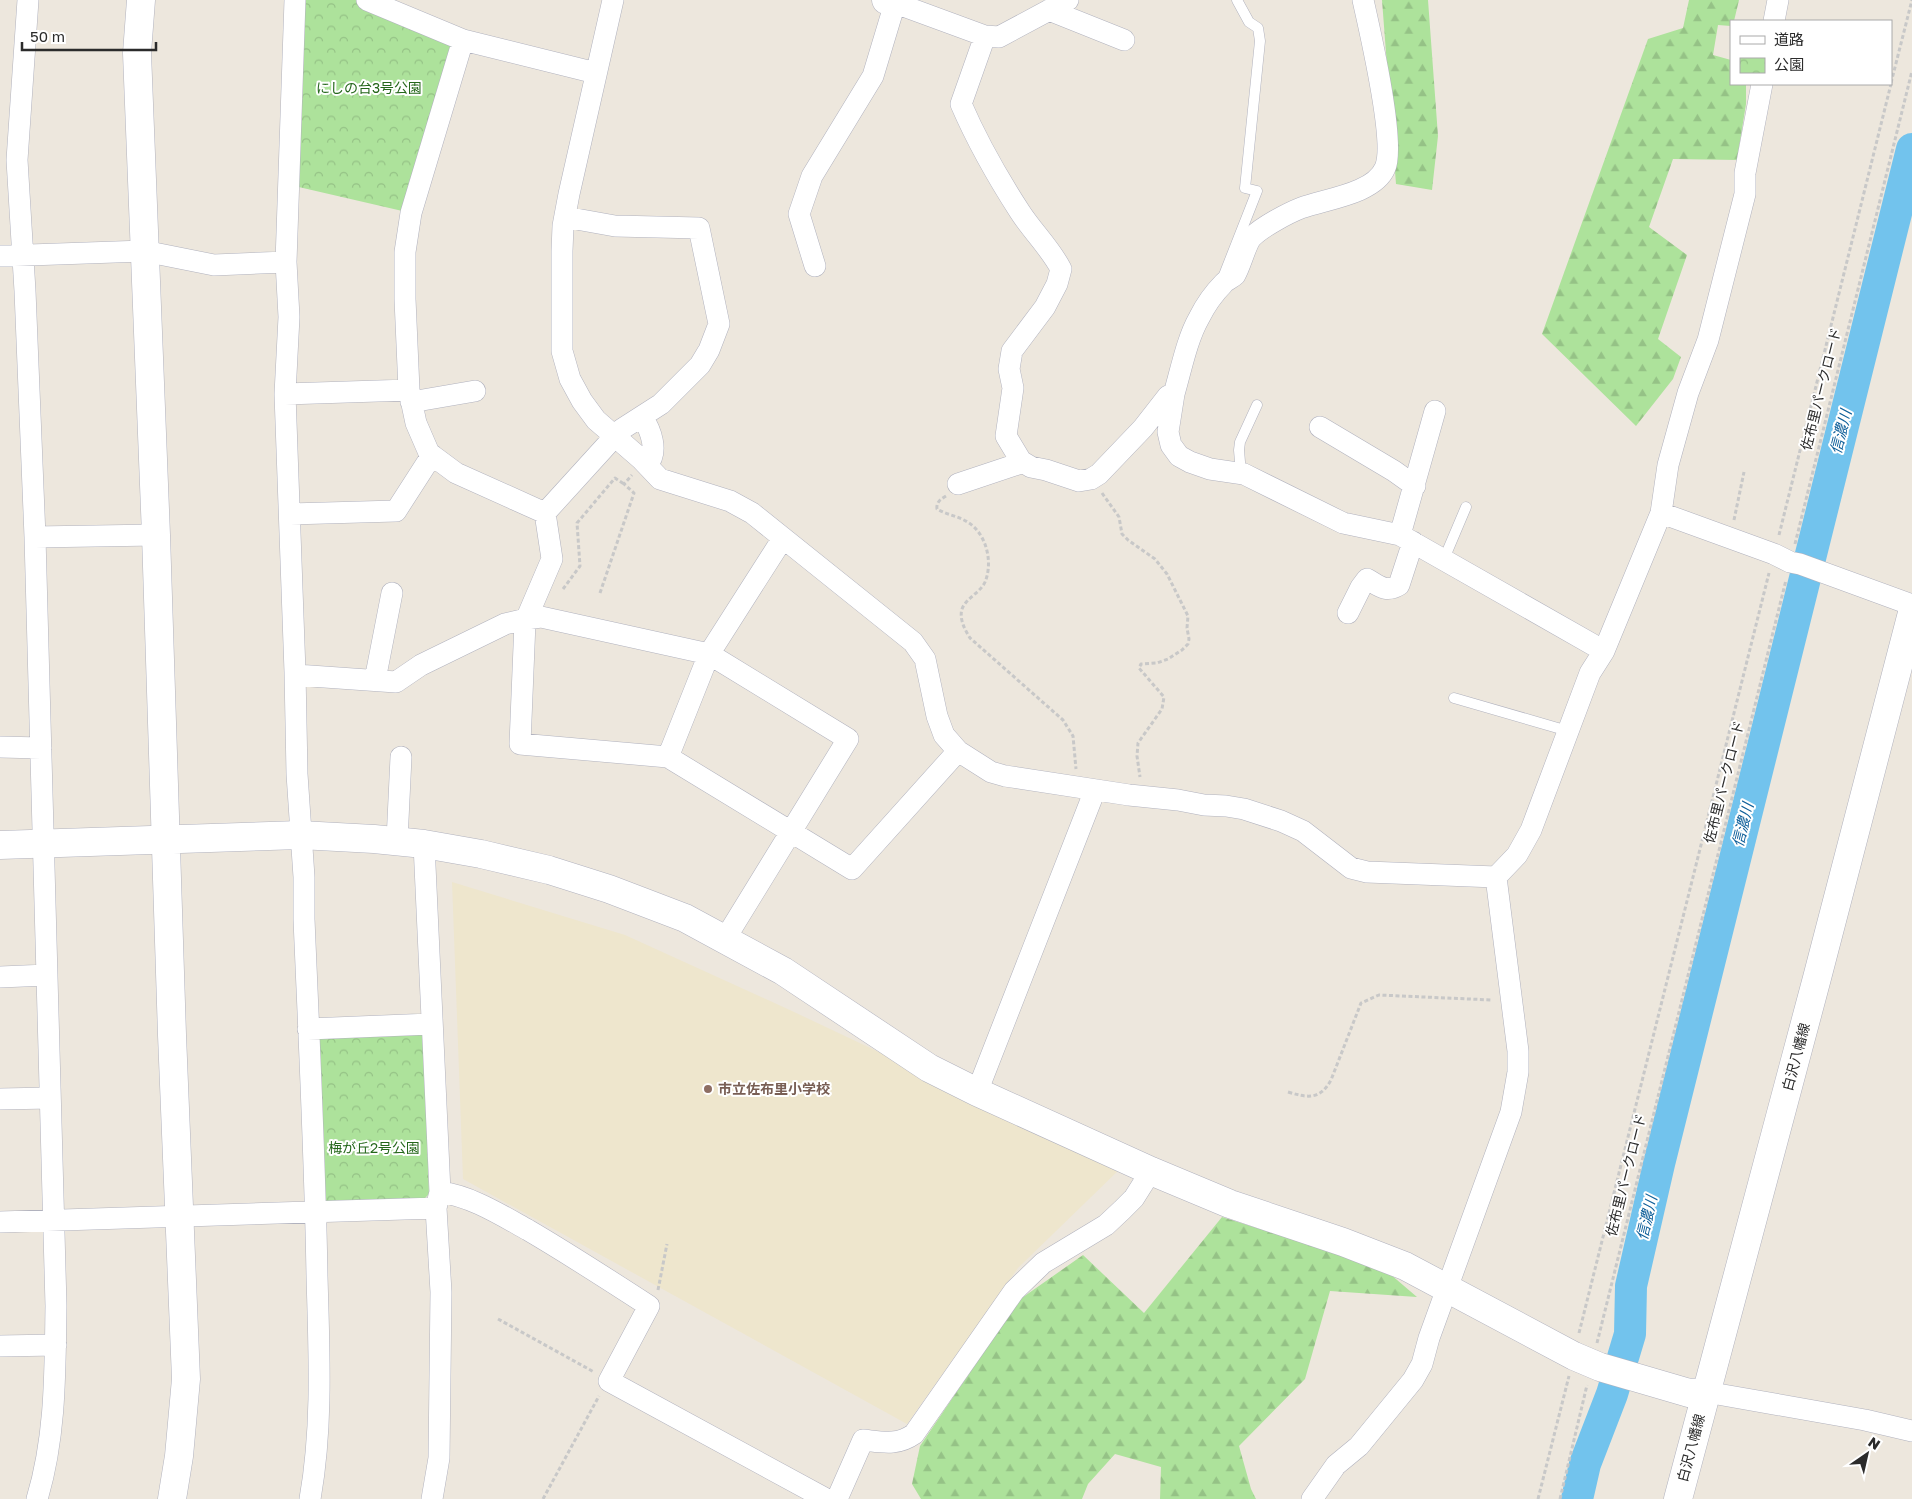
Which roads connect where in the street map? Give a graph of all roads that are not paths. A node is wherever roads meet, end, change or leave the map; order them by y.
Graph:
1 (28, 0) edge
2 (141, 0) edge
3 (295, 0) edge
4 (367, 0) edge
5 (613, 0) edge
6 (1068, 0) edge
7 (1237, 0) edge
8 (1363, 0) edge
9 (1778, 0) edge
10 (892, 1) edge
11 (1049, 10) junction
12 (1774, 20) edge
13 (985, 36) junction
14 (463, 40) junction
15 (1124, 40) dead end
16 (596, 73) junction
17 (1762, 85) edge
18 (9, 160) edge
19 (565, 217) junction
20 (144, 251) junction
21 (22, 255) junction
22 (0, 256) edge
23 (286, 262) junction
24 (815, 266) dead end
25 (1224, 282) junction
26 (476, 391) dead end
27 (285, 394) junction
28 (1174, 394) junction
29 (410, 396) junction
30 (1257, 405) dead end
31 (1435, 410) dead end
32 (642, 417) junction
33 (1320, 427) dead end
34 (614, 436) junction
35 (432, 455) junction
36 (1021, 461) junction
37 (645, 463) junction
38 (1241, 474) junction
39 (958, 484) road end
40 (1415, 486) junction
41 (1466, 507) dead end
42 (545, 513) junction
43 (1661, 513) junction
44 (290, 514) junction
45 (156, 534) junction
46 (35, 537) junction
47 (783, 538) junction
48 (1407, 538) junction
49 (1444, 559) junction
50 (392, 593) dead end
51 (1912, 604) edge
52 (1348, 613) dead end
53 (1912, 614) edge
54 (526, 619) junction
55 (1604, 651) junction
56 (709, 654) junction
57 (296, 675) junction
58 (375, 680) junction
59 (1454, 698) dead end
60 (1568, 731) junction
61 (0, 747) edge
62 (41, 748) junction
63 (958, 751) junction
64 (668, 756) junction
65 (401, 757) dead end
66 (1085, 789) junction
67 (791, 832) junction
68 (300, 835) junction
69 (165, 839) junction
70 (397, 841) junction
71 (44, 843) junction
72 (424, 844) junction
73 (0, 845) edge
74 (1496, 877) junction
75 (725, 939) junction
76 (48, 975) junction
77 (0, 977) edge
78 (431, 1024) junction
79 (308, 1029) junction
80 (978, 1092) junction
81 (50, 1098) junction
82 (0, 1099) edge
83 (1150, 1171) junction
84 (438, 1200) junction
85 (316, 1211) junction
86 (180, 1216) junction
87 (53, 1220) junction
88 (0, 1222) edge
89 (1448, 1288) junction
90 (56, 1345) junction
91 (0, 1346) edge
92 (1706, 1392) junction
93 (1912, 1431) edge
94 (37, 1499) edge
95 (172, 1499) edge
96 (310, 1499) edge
97 (432, 1499) edge
98 (826, 1499) edge
99 (837, 1499) edge
100 (1312, 1499) edge
101 (1678, 1499) edge

1 - 18 street
2 - 20 street
3 - 23 street
4 - 14 street
5 - 16 street
6 - 11 street
7 - 25 lane
8 - 25 street
9 - 12 street
10 - 13 street
10 - 24 street
11 - 13 street
11 - 15 street
13 - 36 street
14 - 16 street
14 - 29 street
16 - 19 street
17 - 43 street
18 - 21 street
19 - 32 street
19 - 34 street
20 - 21 street
20 - 23 street
20 - 45 street
21 - 22 street
21 - 46 street
23 - 27 street
25 - 28 street
26 - 29 street
27 - 29 street
27 - 44 street
28 - 36 street
28 - 38 street
29 - 35 street
30 - 38 lane
31 - 40 street
32 - 34 street
32 - 37 street
33 - 40 street
34 - 37 street
34 - 42 street
35 - 42 street
35 - 44 street
36 - 39 street
37 - 47 street
38 - 48 street
40 - 48 street
41 - 49 lane
42 - 54 street
43 - 51 street
43 - 55 street
44 - 57 street
45 - 46 street
45 - 69 street
46 - 62 street
47 - 56 street
47 - 63 street
48 - 49 street
48 - 52 street
49 - 55 street
50 - 58 street
53 - 92 street, 白沢八幡線
54 - 56 street
54 - 58 street
54 - 64 street
55 - 60 street
56 - 64 street
56 - 67 street
57 - 58 street
57 - 68 street
59 - 60 lane
60 - 74 street
61 - 62 street
62 - 71 street
63 - 66 street
63 - 67 street
64 - 67 street
65 - 70 street
66 - 74 street
66 - 80 street
67 - 75 street
68 - 69 street
68 - 70 street
68 - 79 street
69 - 71 street
69 - 86 street
70 - 72 street
71 - 73 street
71 - 76 street
72 - 75 street
72 - 78 street
74 - 89 street
75 - 80 street
76 - 77 street
76 - 81 street
78 - 79 street
78 - 84 street
79 - 85 street
80 - 83 street
81 - 82 street
81 - 87 street
83 - 89 street
83 - 99 street
84 - 85 street
84 - 97 street
84 - 98 street
85 - 86 street
85 - 96 street
86 - 87 street
86 - 95 street
87 - 88 street
87 - 90 street
89 - 92 street
89 - 100 street
90 - 91 street
90 - 94 street
92 - 93 street
92 - 101 street, 白沢八幡線

